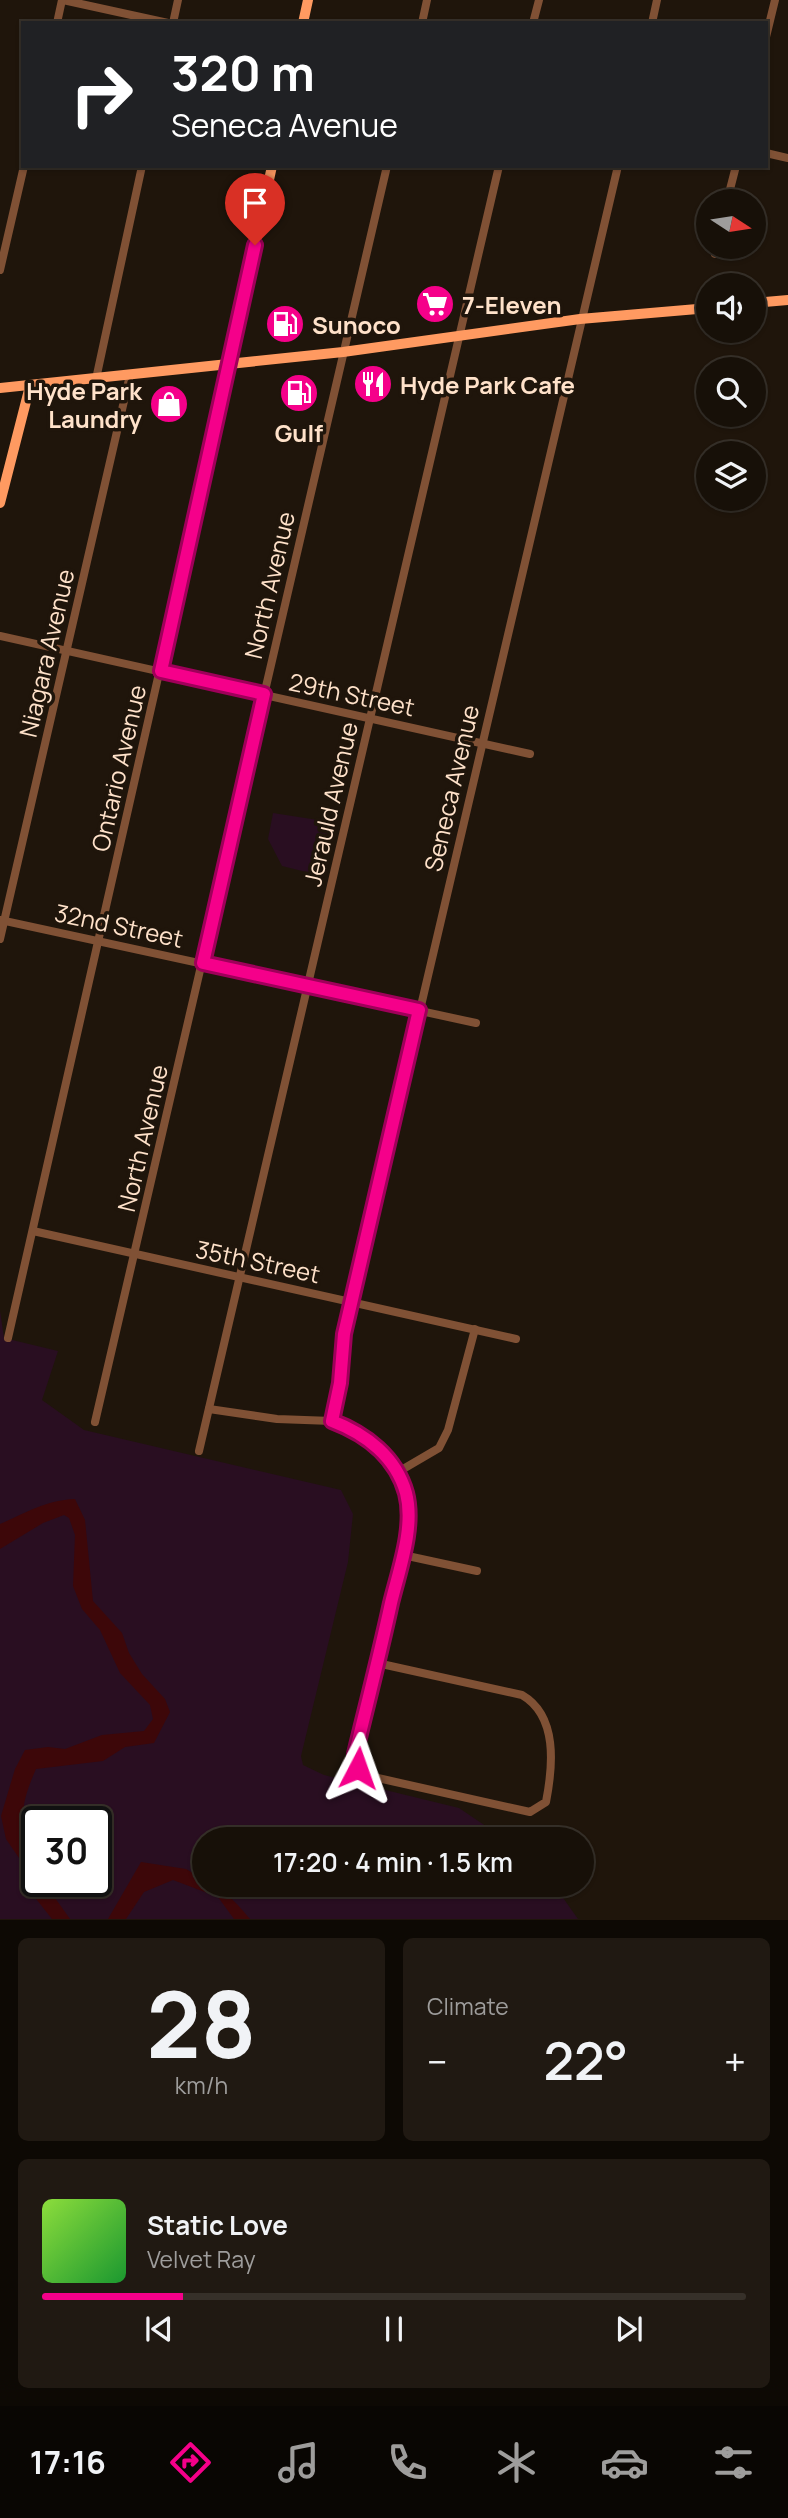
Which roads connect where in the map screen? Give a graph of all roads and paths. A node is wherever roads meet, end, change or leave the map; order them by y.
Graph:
1 (63, 0) edge
2 (178, 0) edge
3 (308, 0) edge
4 (427, 0) edge
5 (539, 0) edge
6 (657, 0) edge
7 (775, 0) edge
8 (58, 21) edge
9 (158, 21) edge
10 (173, 21) edge
11 (303, 21) edge
12 (422, 21) edge
13 (534, 21) edge
14 (652, 21) edge
15 (768, 29) edge
16 (768, 153) edge
17 (788, 158) edge
18 (24, 168) edge
19 (142, 168) edge
20 (272, 168) edge
21 (387, 168) edge
22 (499, 168) edge
23 (618, 168) edge
24 (735, 168) edge
25 (730, 189) edge
26 (0, 270) edge
27 (788, 300) edge
28 (766, 302) edge
29 (696, 309) edge
30 (580, 319) junction
31 (460, 334) junction
32 (343, 352) junction
33 (229, 365) junction
34 (130, 375) junction
35 (96, 379) junction
36 (30, 386) junction
37 (0, 388) edge
38 (0, 503) edge
39 (0, 636) edge
40 (66, 652) junction
41 (161, 671) junction
42 (264, 694) junction
43 (370, 718) junction
44 (482, 742) junction
45 (530, 754) dead end
46 (2, 920) edge
47 (0, 939) edge
48 (100, 941) junction
49 (203, 963) junction
50 (307, 985) junction
51 (419, 1010) junction
52 (476, 1023) dead end
53 (33, 1231) junction
54 (135, 1255) junction
55 (239, 1276) junction
56 (352, 1301) junction
57 (475, 1329) junction
58 (8, 1338) dead end
59 (516, 1339) dead end
60 (209, 1409) junction
61 (332, 1421) junction
62 (95, 1422) dead end
63 (199, 1451) dead end
64 (398, 1472) junction
65 (402, 1555) junction
66 (477, 1571) dead end
67 (377, 1663) junction

1 - 8 street
1 - 9 street
2 - 10 street
3 - 11 main road
4 - 12 street
5 - 13 street
6 - 14 street
7 - 15 street
16 - 17 street
18 - 26 street
19 - 35 street
20 - 33 main road, Ontario Avenue
21 - 32 street, North Avenue
22 - 31 street, Jerauld Avenue
23 - 30 street, Seneca Avenue
24 - 25 street
27 - 28 main road
29 - 30 main road
30 - 31 main road
30 - 44 street, Seneca Avenue
31 - 32 main road
31 - 43 street, Jerauld Avenue
32 - 33 main road
32 - 42 street, North Avenue
33 - 34 main road
33 - 41 street, Ontario Avenue
34 - 35 main road
34 - 40 street, Niagara Avenue
35 - 36 main road
36 - 37 main road
36 - 38 main road
39 - 40 street, 29th Street
40 - 41 street, 29th Street
40 - 46 street, Niagara Avenue
41 - 42 street, 29th Street
41 - 48 street, Ontario Avenue
42 - 43 street, 29th Street
42 - 49 street, North Avenue
43 - 44 street, 29th Street
43 - 50 street, Jerauld Avenue
44 - 45 street, 29th Street
44 - 51 street, Seneca Avenue
46 - 47 street, Niagara Avenue
46 - 48 street, 32nd Street
48 - 49 street, 32nd Street
48 - 53 street, Ontario Avenue
49 - 50 street, 32nd Street
49 - 54 street, North Avenue
50 - 51 street, 32nd Street
50 - 55 street, Jerauld Avenue
51 - 52 street, 32nd Street
51 - 56 street, Seneca Avenue
53 - 54 street, 35th Street
53 - 58 street, Ontario Avenue
54 - 55 street, 35th Street
54 - 62 street, North Avenue
55 - 56 street, 35th Street
55 - 60 street, Jerauld Avenue
56 - 57 street, 35th Street
56 - 61 street, Seneca Avenue
57 - 59 street, 35th Street
57 - 64 street
60 - 61 street
60 - 63 street, Jerauld Avenue
61 - 64 street
64 - 65 street
65 - 66 street
65 - 67 street
67 - 67 street

